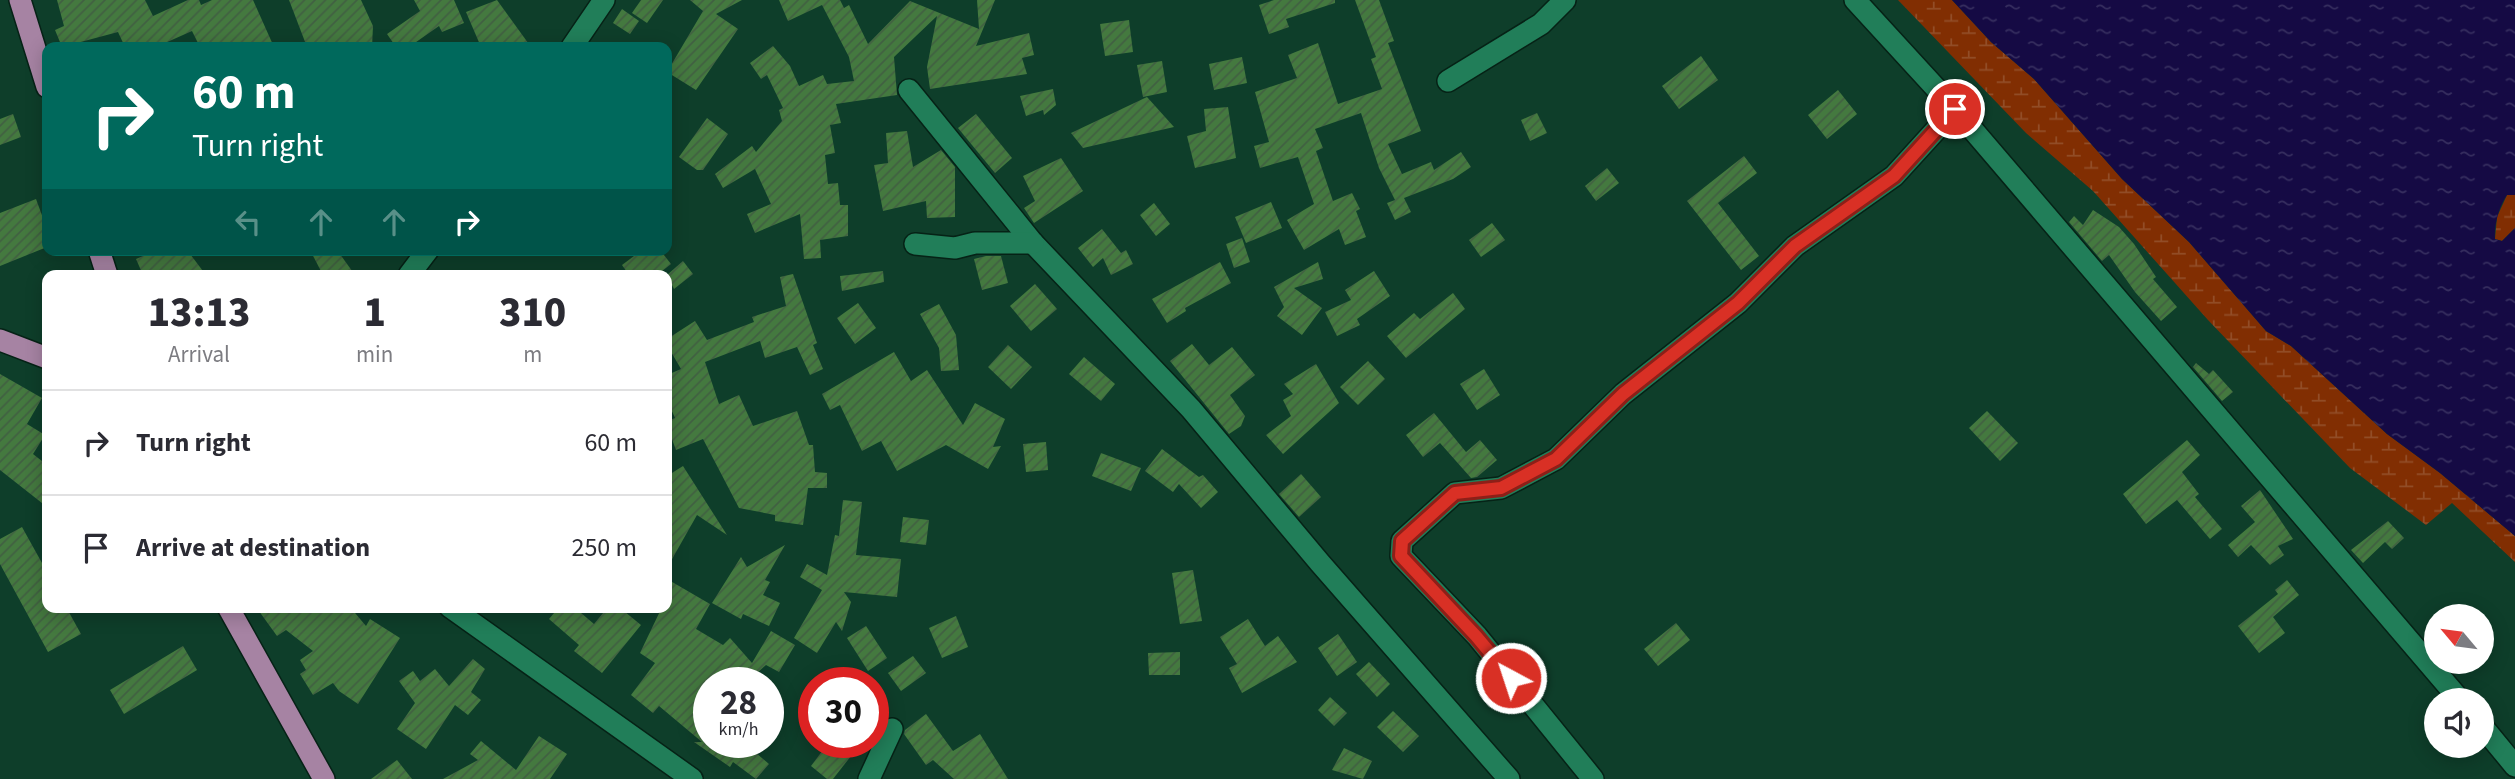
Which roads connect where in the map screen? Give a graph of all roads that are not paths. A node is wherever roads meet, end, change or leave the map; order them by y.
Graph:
1 (20, 0) edge
2 (604, 0) edge
3 (1565, 0) edge
4 (1855, 0) edge
5 (575, 42) edge
6 (42, 71) edge
7 (1448, 81) dead end
8 (909, 90) dead end
9 (1955, 109) junction
10 (1033, 243) junction
11 (915, 244) dead end
12 (423, 256) edge
13 (413, 270) edge
14 (0, 340) edge
15 (42, 356) edge
16 (231, 613) edge
17 (458, 613) edge
18 (2450, 688) edge
19 (892, 729) dead end
20 (2494, 741) edge
21 (2515, 766) edge
22 (324, 779) edge
23 (692, 779) edge
24 (869, 779) edge
25 (1509, 779) edge
26 (1593, 779) edge

1 - 6 main road
2 - 5 street
3 - 7 street
4 - 9 street
8 - 10 street
9 - 18 street
9 - 26 street
10 - 11 street
10 - 25 street
12 - 13 street
14 - 15 main road
16 - 22 main road
17 - 23 street
19 - 24 street
20 - 21 street

